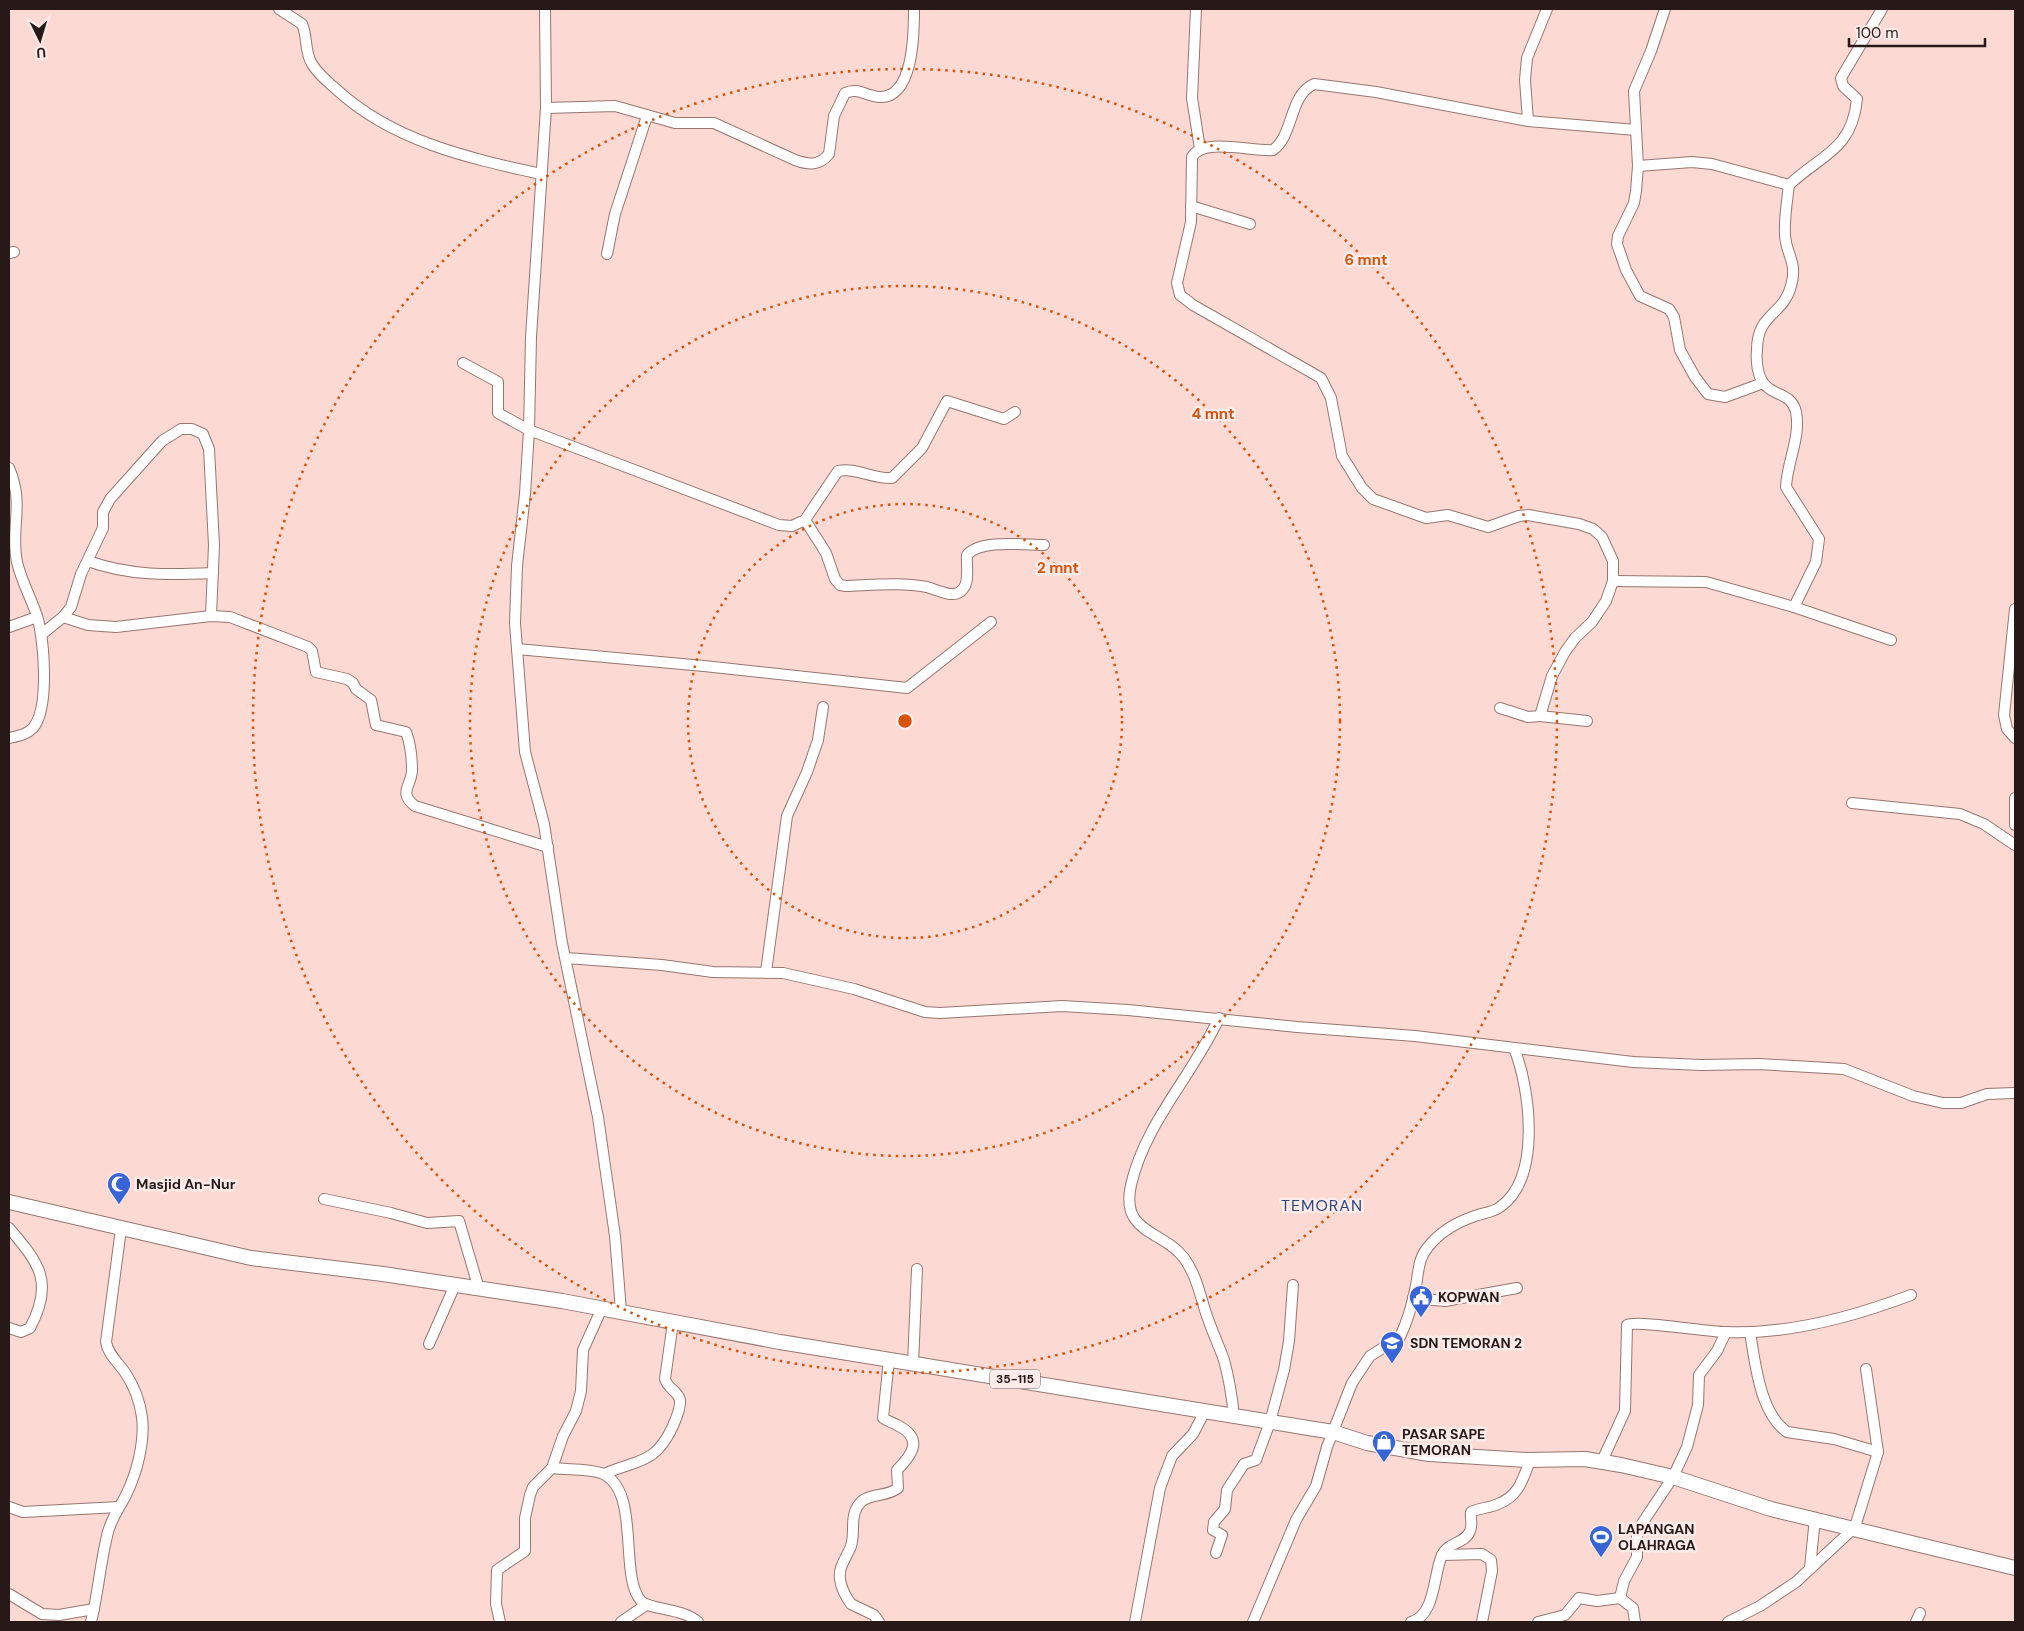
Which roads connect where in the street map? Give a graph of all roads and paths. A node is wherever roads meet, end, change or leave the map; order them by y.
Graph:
1 (279, 9) edge
2 (545, 9) edge
3 (914, 9) edge
4 (1196, 9) edge
5 (1547, 9) edge
6 (1665, 9) edge
7 (1882, 9) edge
8 (546, 108) junction
9 (647, 116) junction
10 (1528, 121) junction
11 (1636, 130) junction
12 (1200, 149) junction
13 (1638, 166) junction
14 (541, 174) junction
15 (1789, 185) junction
16 (1191, 206) junction
17 (1250, 224) dead end
18 (607, 254) dead end
19 (463, 363) dead end
20 (1764, 383) junction
21 (1015, 412) dead end
22 (529, 430) junction
23 (9, 468) edge
24 (805, 520) junction
25 (1044, 545) dead end
26 (88, 561) junction
27 (213, 573) junction
28 (1613, 581) junction
29 (1794, 608) junction
30 (2015, 609) edge
31 (211, 616) junction
32 (37, 617) junction
33 (63, 617) junction
34 (991, 622) dead end
35 (9, 627) edge
36 (42, 634) junction
37 (1891, 640) dead end
38 (517, 649) junction
39 (823, 707) dead end
40 (1500, 708) dead end
41 (1540, 716) junction
42 (1587, 721) dead end
43 (9, 738) edge
44 (2015, 738) edge
45 (2015, 798) edge
46 (1852, 803) dead end
47 (2015, 825) edge
48 (2015, 845) edge
49 (548, 847) junction
50 (566, 958) junction
51 (766, 972) junction
52 (1219, 1018) junction
53 (1514, 1048) junction
54 (2015, 1093) edge
55 (324, 1200) dead end
56 (9, 1202) edge
57 (9, 1228) edge
58 (122, 1229) junction
59 (917, 1269) dead end
60 (455, 1285) junction
61 (1293, 1285) dead end
62 (1517, 1288) dead end
63 (479, 1289) junction
64 (1911, 1294) dead end
65 (1413, 1298) junction
66 (602, 1308) junction
67 (621, 1311) junction
68 (673, 1322) junction
69 (9, 1328) edge
70 (1726, 1332) junction
71 (1750, 1332) junction
72 (429, 1344) dead end
73 (889, 1360) junction
74 (913, 1364) junction
75 (1866, 1369) dead end
76 (1204, 1411) junction
77 (1234, 1416) junction
78 (1270, 1422) junction
79 (1333, 1432) junction
80 (1878, 1452) junction
81 (1530, 1460) junction
82 (1602, 1461) junction
83 (552, 1468) junction
84 (604, 1474) junction
85 (1673, 1477) junction
86 (9, 1507) edge
87 (119, 1508) junction
88 (1815, 1518) junction
89 (1855, 1528) junction
90 (1216, 1553) dead end
91 (1442, 1555) junction
92 (1810, 1568) junction
93 (2015, 1568) edge
94 (9, 1594) edge
95 (1620, 1598) junction
96 (646, 1605) junction
97 (94, 1609) junction
98 (91, 1622) edge
99 (500, 1622) edge
100 (621, 1622) edge
101 (698, 1622) edge
102 (879, 1622) edge
103 (1135, 1622) edge
104 (1253, 1622) edge
105 (1410, 1622) edge
106 (1482, 1622) edge
107 (1538, 1622) edge
108 (1635, 1622) edge
109 (1728, 1622) edge

1 - 14 street
2 - 8 street
3 - 9 street
4 - 12 street
5 - 10 street
6 - 11 street
7 - 15 street
8 - 9 street
8 - 14 street
9 - 18 street
10 - 11 street
10 - 12 street
11 - 13 street
12 - 16 street
13 - 15 street
13 - 20 street
14 - 22 street
15 - 20 street
16 - 17 street
16 - 28 street
19 - 22 street
20 - 29 street
21 - 24 street
22 - 24 street
22 - 38 street
23 - 32 street
24 - 25 street
26 - 27 street
26 - 27 street
26 - 33 street
27 - 31 street
28 - 29 street
28 - 41 street
29 - 37 street
30 - 44 street
31 - 33 street
31 - 49 street
32 - 35 street
32 - 36 street
33 - 36 street
34 - 38 street
36 - 43 street
38 - 49 street
39 - 51 street
40 - 41 street
41 - 42 street
45 - 47 street
46 - 48 street
49 - 50 street
50 - 51 street
50 - 67 street
51 - 52 street
52 - 53 street
52 - 77 street
53 - 54 street
53 - 65 street
55 - 63 street
56 - 58 main road, 35-115
57 - 69 street
58 - 60 main road, 35-115
58 - 87 street
59 - 74 street
60 - 63 main road, 35-115
60 - 72 street
61 - 78 street
62 - 65 street
63 - 66 main road, 35-115
64 - 71 street
65 - 79 street
66 - 67 main road, 35-115
66 - 83 street
67 - 68 main road, 35-115
68 - 73 main road, 35-115
68 - 84 street
70 - 71 street
70 - 82 street
70 - 85 street
71 - 80 street
73 - 74 main road, 35-115
73 - 102 street
74 - 76 main road, 35-115
75 - 80 street
76 - 77 main road, 35-115
76 - 103 street
77 - 78 main road, 35-115
78 - 79 main road, 35-115
78 - 90 street
79 - 81 main road, 35-115
79 - 104 street
80 - 89 street
81 - 82 main road, 35-115
81 - 91 street
82 - 85 main road, 35-115
83 - 84 street
83 - 99 street
84 - 96 street
85 - 88 main road, 35-115
85 - 95 street
86 - 87 street
87 - 97 street
88 - 89 main road, 35-115
88 - 92 street
89 - 92 street
89 - 93 main road, 35-115
91 - 105 street
91 - 106 street
92 - 109 street
94 - 97 street
95 - 107 street
95 - 108 street
96 - 100 street
96 - 101 street
97 - 98 street

